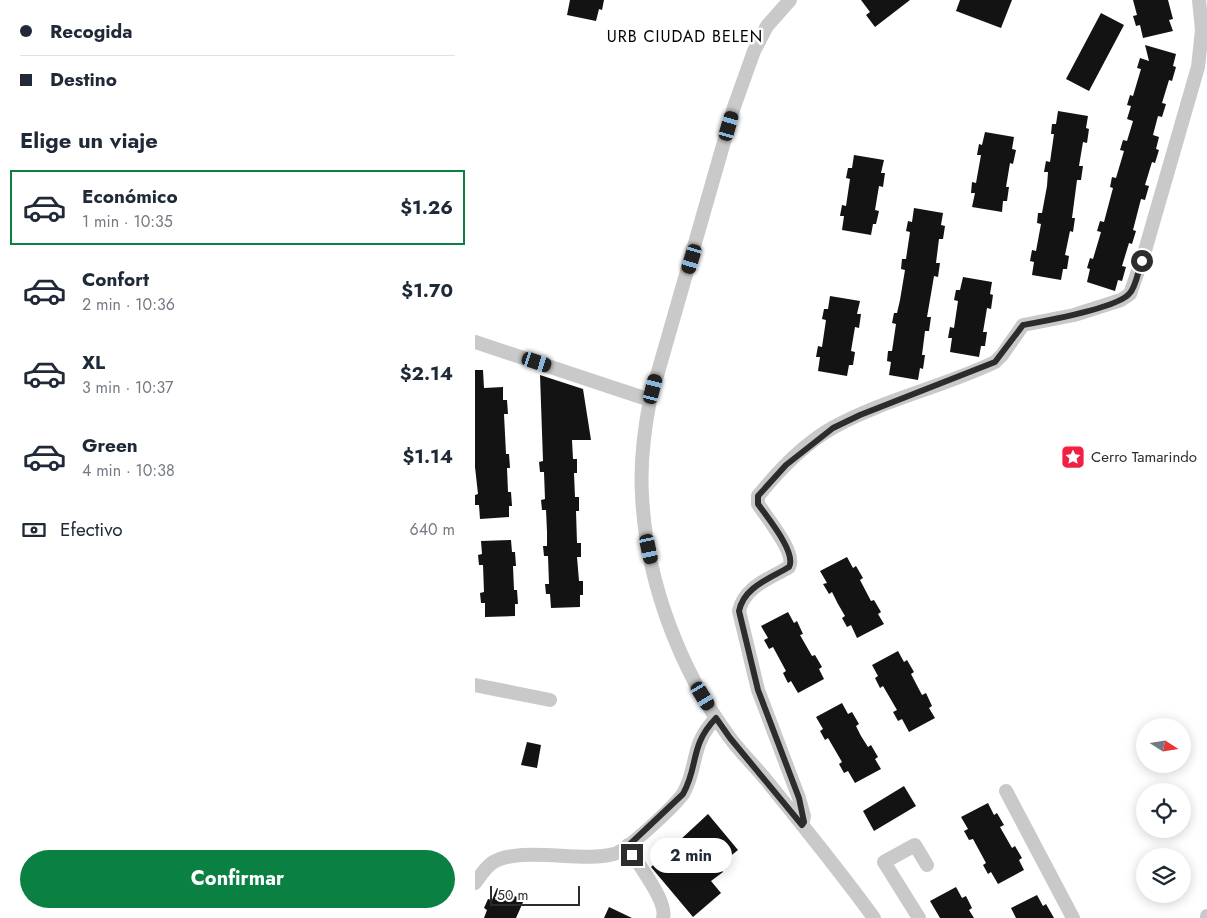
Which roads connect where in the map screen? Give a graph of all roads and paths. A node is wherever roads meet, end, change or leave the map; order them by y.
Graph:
1 (790, 0) edge
2 (1199, 0) edge
3 (475, 342) edge
4 (650, 400) junction
5 (475, 685) edge
6 (550, 700) dead end
7 (716, 718) junction
8 (1006, 791) dead end
9 (802, 825) junction
10 (628, 846) junction
11 (927, 864) dead end
12 (475, 884) edge
13 (663, 918) edge
14 (874, 918) edge
15 (919, 918) edge
16 (1073, 918) edge

1 - 4 street
2 - 9 street
3 - 4 street
4 - 7 street
5 - 6 street
7 - 9 street
7 - 10 street
8 - 16 street
9 - 14 street
10 - 12 street
10 - 13 street
11 - 15 street

